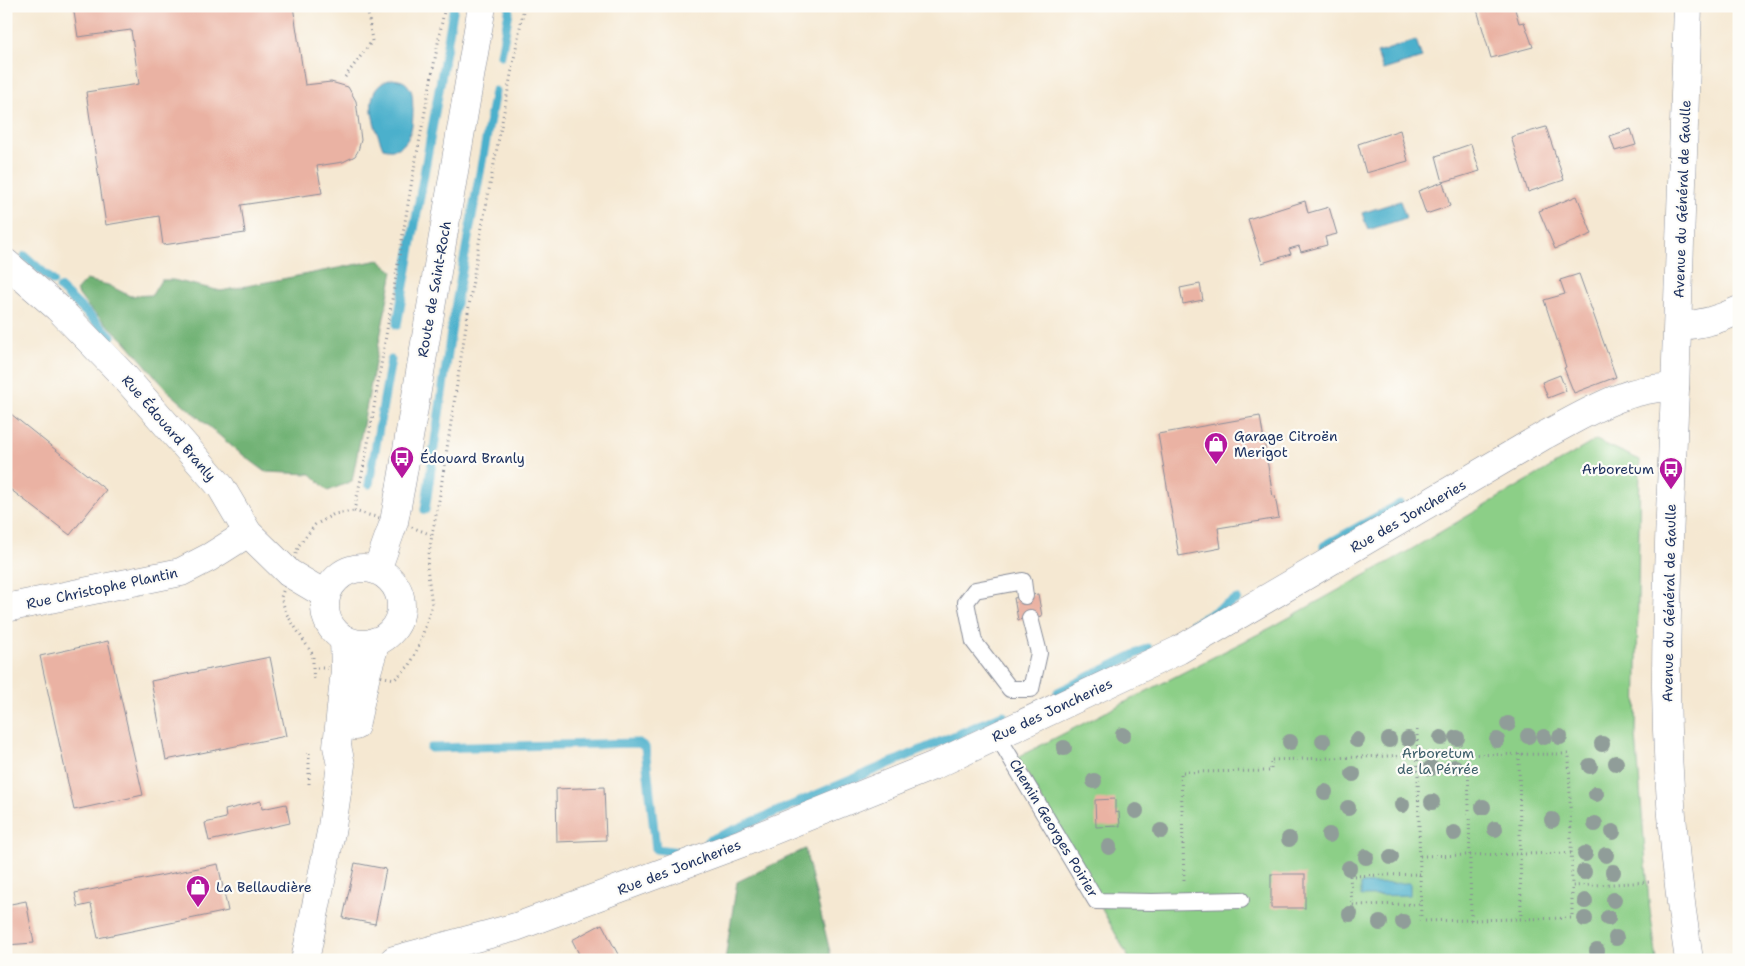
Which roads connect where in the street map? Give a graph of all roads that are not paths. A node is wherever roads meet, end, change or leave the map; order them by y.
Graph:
1 (482, 6) edge
2 (1688, 6) edge
3 (6, 263) edge
4 (1739, 310) edge
5 (1678, 326) junction
6 (1675, 388) junction
7 (248, 533) junction
8 (377, 570) junction
9 (326, 595) junction
10 (1024, 596) dead end
11 (6, 608) edge
12 (1030, 618) dead end
13 (344, 639) junction
14 (376, 641) junction
15 (1031, 689) junction
16 (1041, 715) junction
17 (997, 735) junction
18 (341, 765) junction
19 (1241, 900) dead end
20 (305, 960) edge
21 (394, 960) edge
22 (1689, 960) edge

1 - 8 street, Route de Saint-Roch
2 - 5 street, Avenue du Général de Gaulle
3 - 7 street, Rue Édouard Branly
4 - 5 street
5 - 6 street, Avenue du Général de Gaulle
6 - 16 street, Rue des Joncheries
6 - 22 street, Avenue du Général de Gaulle
7 - 9 street, Rue Édouard Branly
7 - 11 street, Rue Christophe Plantin
8 - 9 street
8 - 14 street
9 - 13 street
10 - 15 lane
12 - 15 lane
13 - 14 street
13 - 18 street
14 - 18 street
15 - 16 lane
16 - 17 street, Rue des Joncheries
17 - 19 lane, Chemin Georges Poirier
17 - 21 street, Rue des Joncheries
18 - 20 street

